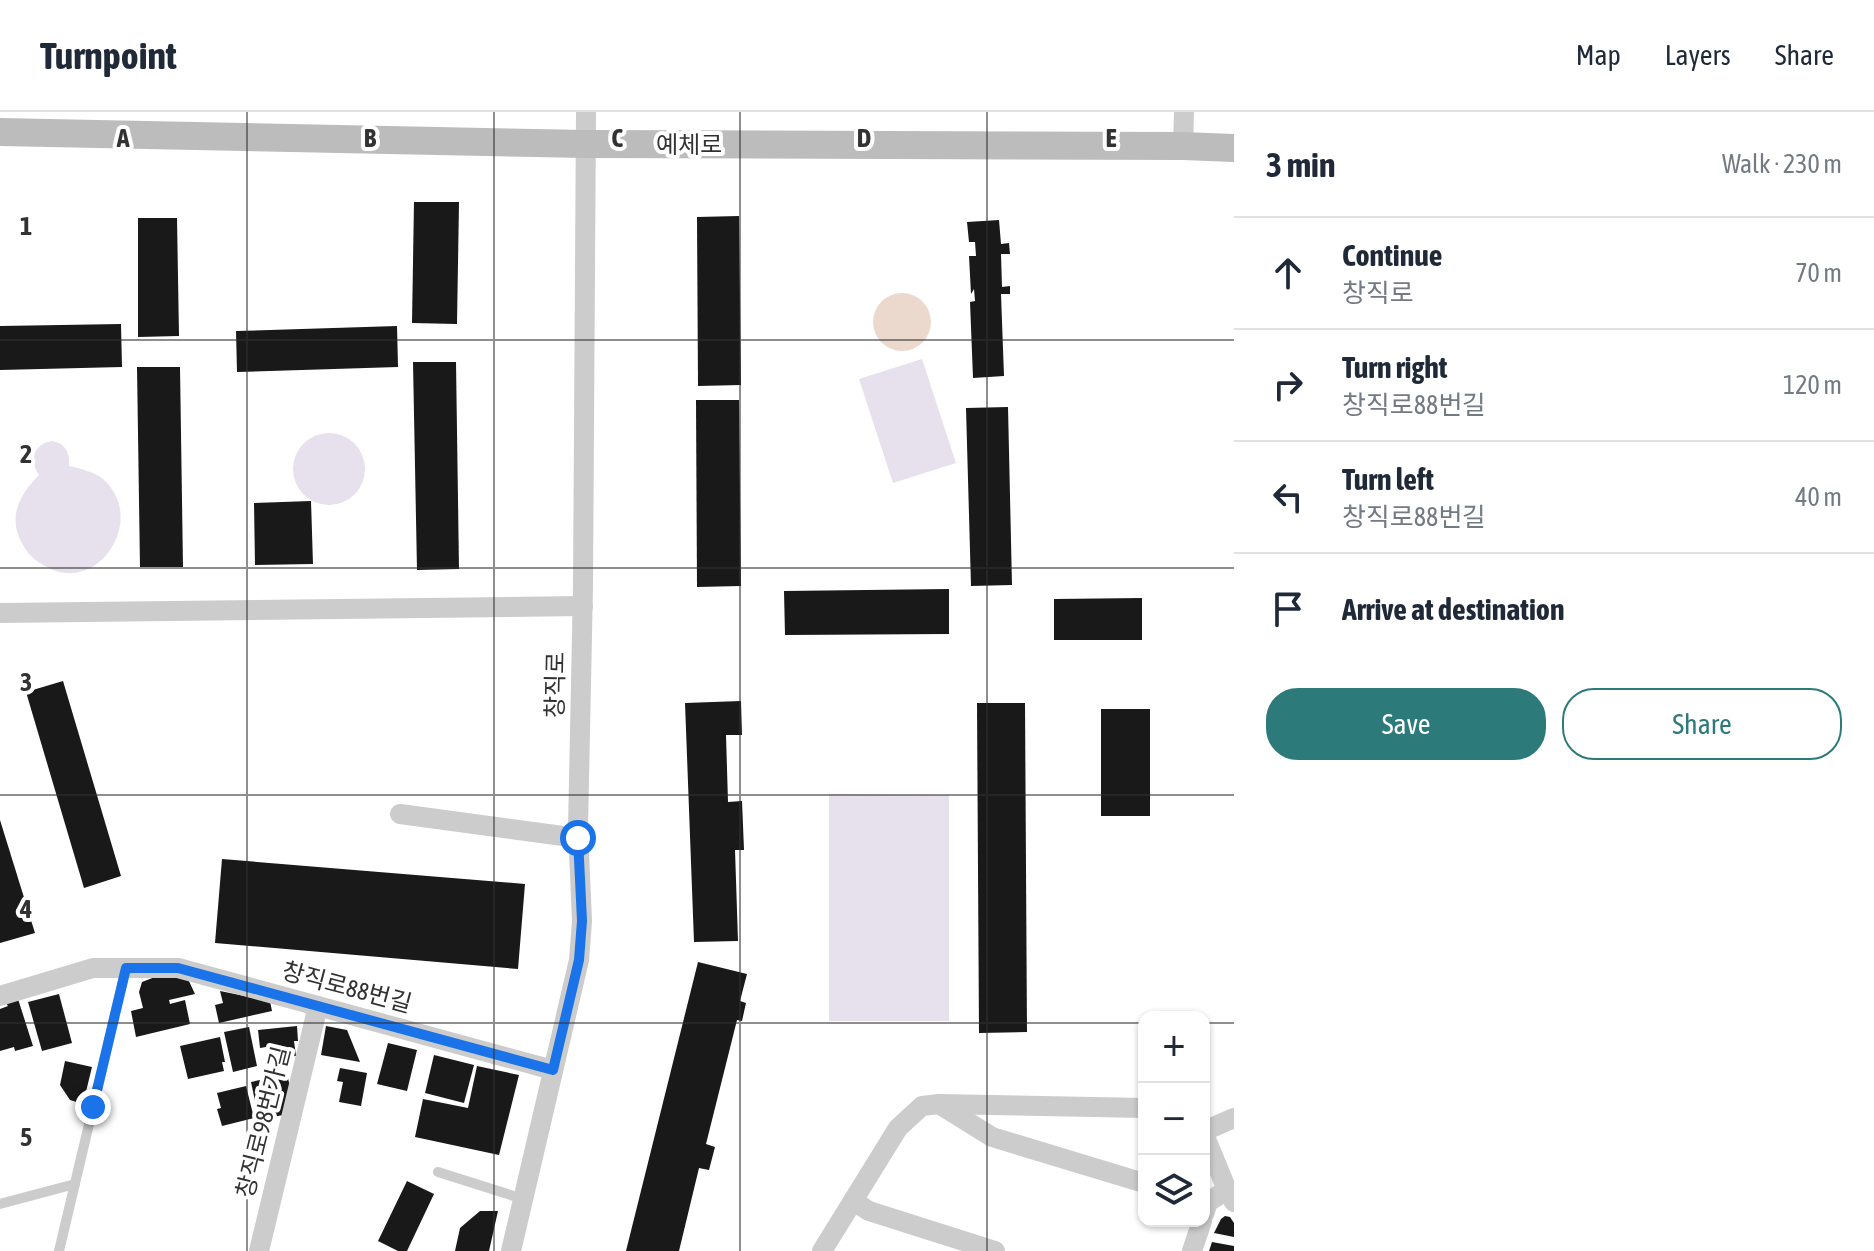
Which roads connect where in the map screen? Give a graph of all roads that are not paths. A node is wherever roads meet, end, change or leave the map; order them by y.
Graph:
1 (586, 112) edge
2 (1184, 112) edge
3 (0, 132) edge
4 (586, 144) junction
5 (1183, 146) junction
6 (1234, 148) edge
7 (583, 606) junction
8 (0, 613) edge
9 (400, 814) dead end
10 (578, 838) junction
11 (126, 968) junction
12 (0, 996) edge
13 (318, 1006) junction
14 (553, 1070) junction
15 (939, 1104) junction
16 (1138, 1108) edge
17 (1234, 1118) edge
18 (1210, 1129) edge
19 (1210, 1147) edge
20 (438, 1172) dead end
21 (1138, 1181) edge
22 (75, 1184) junction
23 (1230, 1196) edge
24 (523, 1199) junction
25 (853, 1201) junction
26 (0, 1204) edge
27 (1210, 1207) edge
28 (1199, 1227) edge
29 (59, 1251) edge
30 (259, 1251) edge
31 (511, 1251) edge
32 (822, 1251) edge
33 (995, 1251) edge
34 (1192, 1251) edge

1 - 4 street, 창직로
2 - 5 street
3 - 4 street, 예체로
4 - 5 street, 예체로
4 - 7 street, 창직로
5 - 6 street, 예체로
7 - 8 street
7 - 10 street, 창직로
9 - 10 street
10 - 14 street, 창직로
11 - 12 street, 창직로88번길
11 - 13 street, 창직로88번길
11 - 22 lane
13 - 14 street, 창직로88번길
13 - 30 street, 창직로98번가길
14 - 24 street, 창직로
15 - 16 street
15 - 21 street
15 - 25 street
17 - 18 street
19 - 23 street
20 - 24 lane
22 - 26 lane
22 - 29 lane
23 - 27 street
24 - 31 street, 창직로
25 - 32 street
25 - 33 street
28 - 34 street

